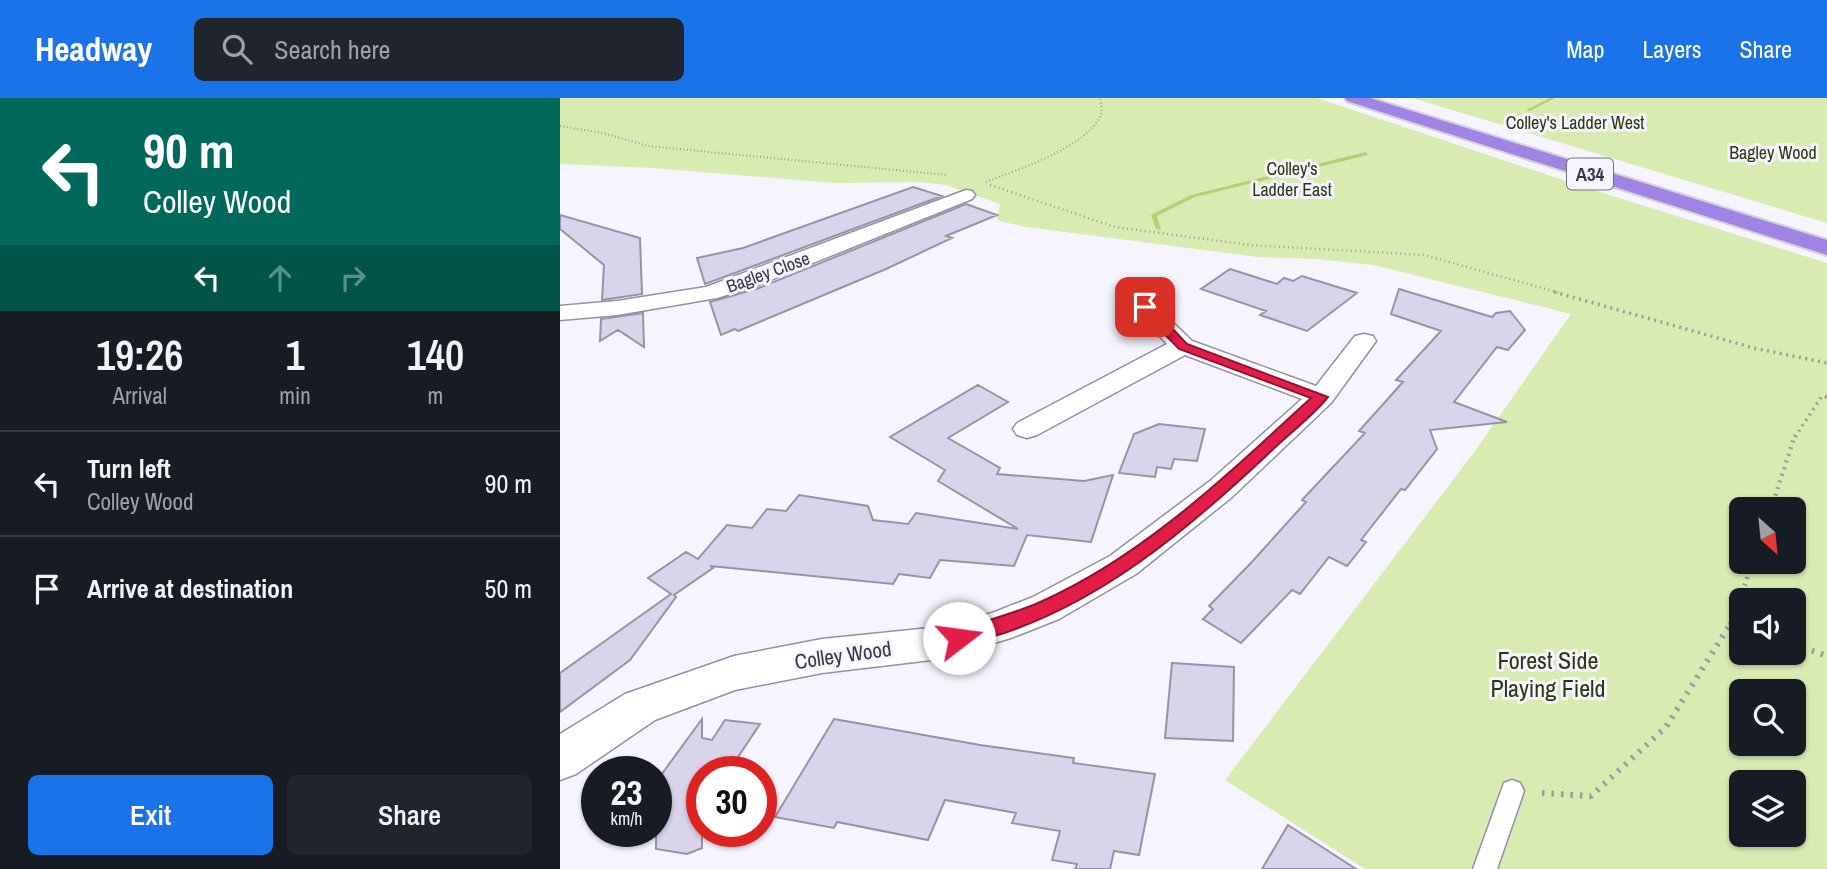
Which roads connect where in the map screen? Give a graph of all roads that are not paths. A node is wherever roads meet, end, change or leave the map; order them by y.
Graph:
1 (1353, 98) edge
2 (1385, 98) edge
3 (966, 195) road end
4 (1827, 234) edge
5 (1827, 248) edge
6 (1145, 307) dead end
7 (560, 313) edge
8 (1364, 341) dead end
9 (1183, 346) junction
10 (1321, 397) junction
11 (1027, 429) dead end
12 (560, 759) edge
13 (1512, 791) road end
14 (1485, 869) edge

1 - 5 highway, A34
2 - 4 highway, A34
3 - 7 street, Bagley Close
6 - 9 street
8 - 10 street, Colley Wood
9 - 10 street
9 - 11 street
10 - 12 street, Colley Wood
13 - 14 lane

